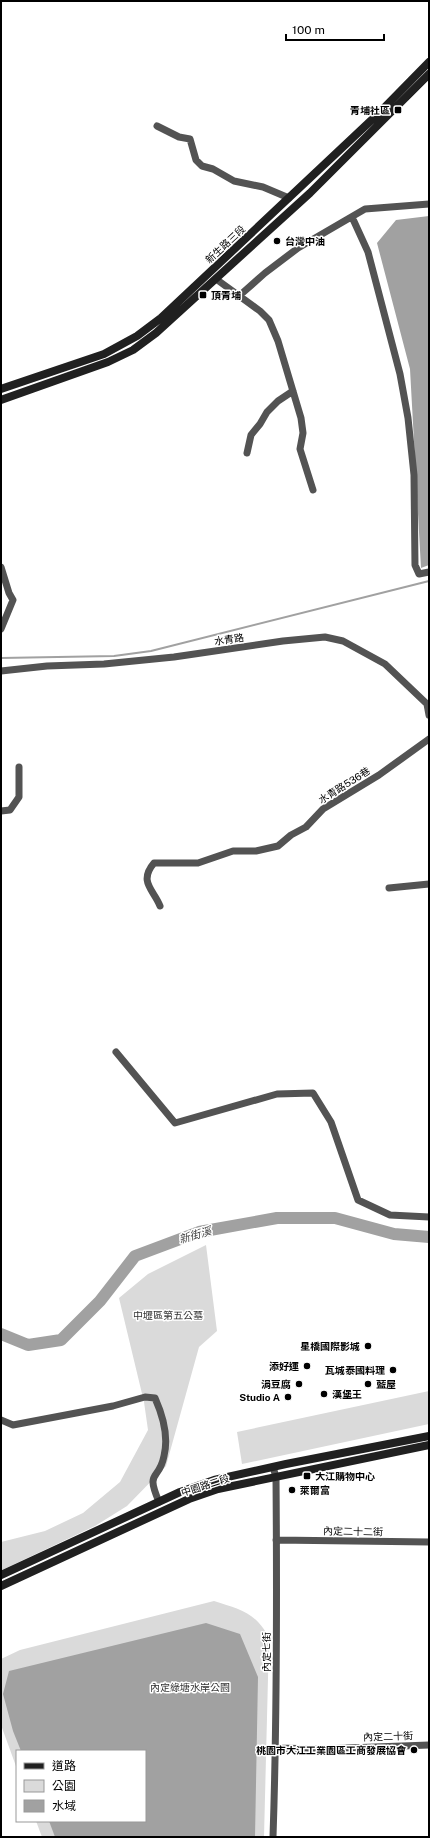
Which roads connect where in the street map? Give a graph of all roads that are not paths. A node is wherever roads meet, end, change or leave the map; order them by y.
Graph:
1 (429, 62) edge
2 (429, 74) edge
3 (157, 126) dead end
4 (289, 198) junction
5 (429, 204) edge
6 (352, 217) junction
7 (216, 279) junction
8 (239, 296) junction
9 (1, 389) edge
10 (293, 391) junction
11 (1, 400) edge
12 (247, 453) dead end
13 (313, 490) dead end
14 (1, 567) edge
15 (429, 572) edge
16 (1, 629) edge
17 (1, 671) edge
18 (429, 714) edge
19 (429, 739) edge
20 (19, 767) dead end
21 (1, 811) edge
22 (429, 884) edge
23 (389, 888) dead end
24 (160, 906) dead end
25 (116, 1052) dead end
26 (429, 1217) edge
27 (1, 1420) edge
28 (429, 1436) edge
29 (429, 1445) edge
30 (273, 1467) junction
31 (276, 1477) junction
32 (159, 1502) junction
33 (276, 1540) junction
34 (429, 1542) edge
35 (1, 1575) edge
36 (4, 1584) edge
37 (429, 1745) edge
38 (276, 1748) junction
39 (273, 1837) edge

1 - 4 main road, 新生路三段
2 - 7 main road, 新生路三段
3 - 4 street
4 - 9 main road, 新生路三段
5 - 6 street
6 - 8 street
6 - 15 street
7 - 8 street
7 - 11 main road, 新生路三段
8 - 10 street
10 - 12 street
10 - 13 street
14 - 16 street
17 - 18 street, 水青路
19 - 24 street, 水青路536巷
20 - 21 street
22 - 23 street
25 - 26 street
27 - 32 street
28 - 30 main road, 中園路二段
29 - 31 main road, 中園路二段
30 - 31 street, 內定七街
30 - 32 main road, 中園路二段
31 - 33 street, 內定七街
31 - 36 main road, 中園路二段
32 - 35 main road, 中園路二段
33 - 34 street, 內定二十二街
33 - 38 street, 內定七街
35 - 36 main road
37 - 38 street, 內定二十街
38 - 39 street, 內定七街

